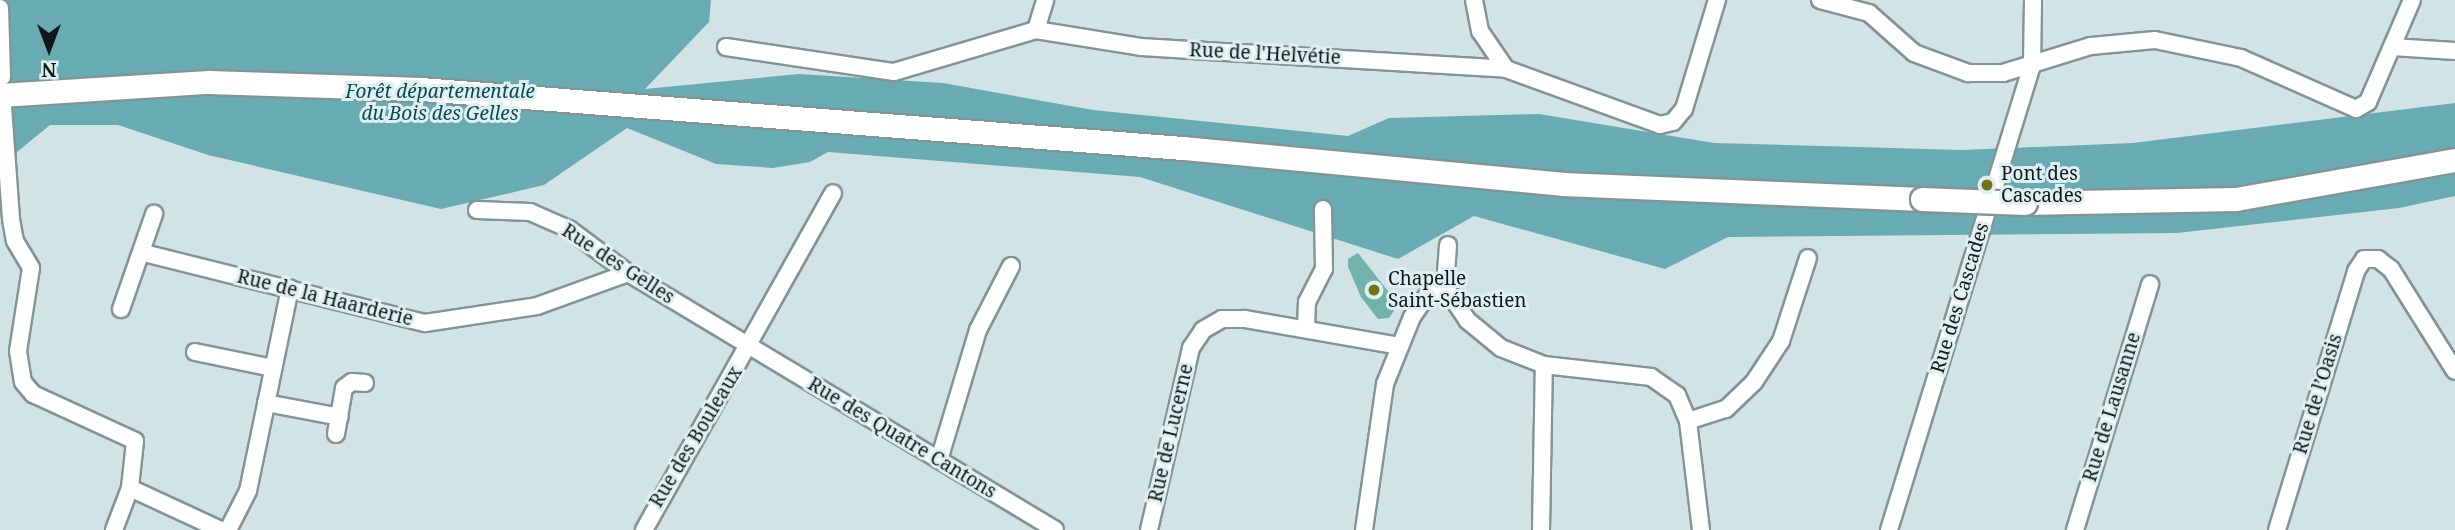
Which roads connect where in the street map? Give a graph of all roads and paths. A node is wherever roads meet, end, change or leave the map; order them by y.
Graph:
1 (1045, 0) edge
2 (1474, 0) edge
3 (1717, 0) edge
4 (1820, 0) edge
5 (2033, 0) edge
6 (2412, 0) edge
7 (0, 8) edge
8 (1036, 30) junction
9 (0, 32) edge
10 (726, 47) dead end
11 (2392, 47) junction
12 (2455, 51) edge
13 (2032, 65) junction
14 (1506, 69) junction
15 (2, 93) edge
16 (2455, 160) edge
17 (833, 192) dead end
18 (477, 209) dead end
19 (1323, 209) dead end
20 (154, 214) dead end
21 (8, 241) edge
22 (1448, 245) dead end
23 (144, 253) junction
24 (1808, 258) dead end
25 (1011, 266) dead end
26 (628, 273) junction
27 (2150, 284) dead end
28 (1445, 287) junction
29 (290, 288) junction
30 (121, 309) dead end
31 (1306, 329) junction
32 (750, 346) junction
33 (1399, 346) junction
34 (195, 352) dead end
35 (1544, 365) junction
36 (273, 368) junction
37 (2455, 371) edge
38 (365, 383) dead end
39 (266, 403) junction
40 (340, 417) junction
41 (1688, 421) junction
42 (336, 434) dead end
43 (939, 460) junction
44 (130, 488) junction
45 (114, 530) edge
46 (221, 530) edge
47 (228, 530) edge
48 (644, 530) edge
49 (1055, 530) edge
50 (1149, 530) edge
51 (1364, 530) edge
52 (1541, 530) edge
53 (1701, 530) edge
54 (1889, 530) edge
55 (2075, 530) edge
56 (2277, 530) edge

1 - 8 street
2 - 14 street
3 - 14 street, Rue de l'Helvétie
4 - 13 street
5 - 13 street, Rue des Cascades
6 - 11 street
7 - 9 street
8 - 10 street, Rue de l'Helvétie
8 - 14 street, Rue de l'Helvétie
9 - 15 street
11 - 12 street
11 - 13 street
13 - 54 street, Rue des Cascades
15 - 16 main road, bridge
15 - 21 street
17 - 32 street, Rue des Bouleaux
18 - 26 street, Rue des Gelles
19 - 31 street
20 - 23 street
21 - 44 street
22 - 28 street
23 - 29 street, Rue de la Haarderie
23 - 30 street
24 - 41 street
25 - 43 street
26 - 29 street, Rue de la Haarderie
26 - 32 street, Rue des Gelles
27 - 55 street, Rue de Lausanne
28 - 33 street
28 - 35 street
29 - 36 street
31 - 33 street, Rue de Lucerne
31 - 50 street, Rue de Lucerne
32 - 43 street, Rue des Quatre Cantons
32 - 48 street, Rue des Bouleaux
33 - 51 street
34 - 36 street
35 - 41 street
35 - 52 street
36 - 39 street
37 - 56 street, Rue de l’Oasis
38 - 40 street
39 - 40 street
39 - 47 street
40 - 42 street
41 - 53 street
43 - 49 street, Rue des Quatre Cantons
44 - 45 street
44 - 46 street

